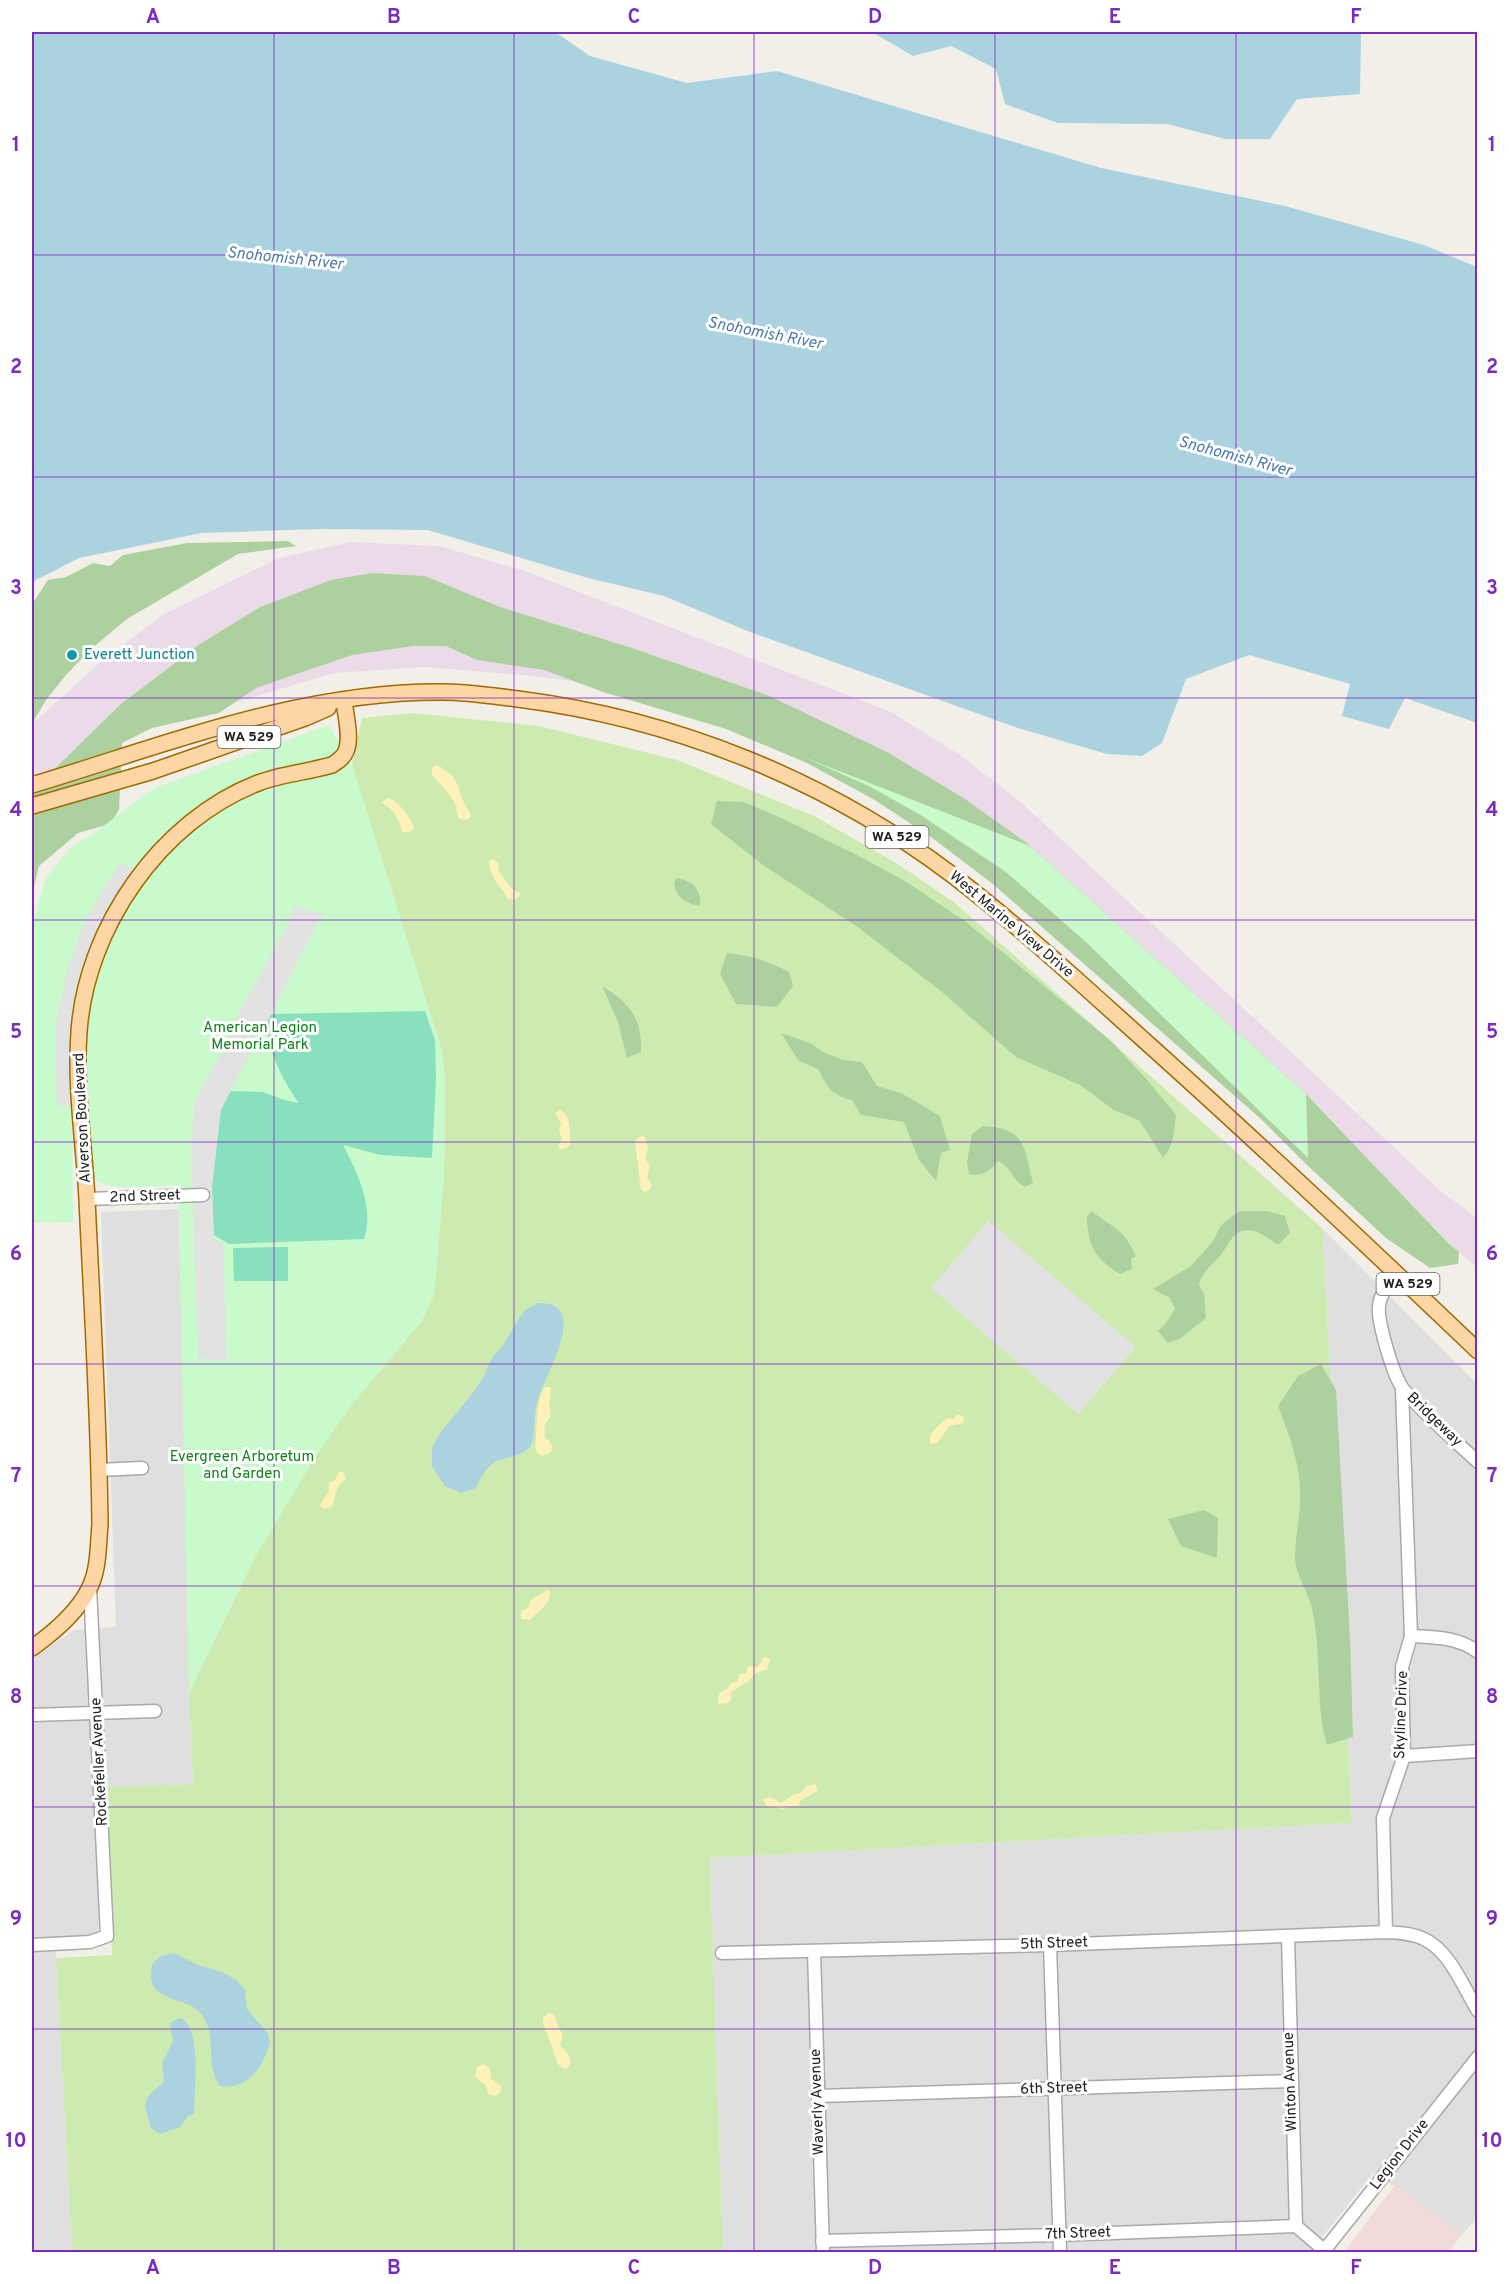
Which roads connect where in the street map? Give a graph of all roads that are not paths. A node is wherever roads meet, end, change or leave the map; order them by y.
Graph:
1 (344, 700) junction
2 (32, 785) edge
3 (32, 806) edge
4 (203, 1196) dead end
5 (87, 1199) junction
6 (1397, 1274) junction
7 (1478, 1351) edge
8 (1402, 1389) junction
9 (1478, 1462) edge
10 (142, 1468) dead end
11 (99, 1470) junction
12 (90, 1588) junction
13 (1411, 1636) junction
14 (32, 1648) edge
15 (1478, 1652) edge
16 (155, 1711) dead end
17 (98, 1713) junction
18 (32, 1715) edge
19 (1478, 1751) edge
20 (1404, 1756) junction
21 (1386, 1932) junction
22 (1288, 1937) junction
23 (32, 1945) edge
24 (1050, 1945) junction
25 (814, 1951) junction
26 (723, 1953) dead end
27 (1478, 2011) edge
28 (1478, 2057) edge
29 (1291, 2081) junction
30 (1055, 2088) junction
31 (818, 2096) junction
32 (1296, 2226) junction
33 (1059, 2235) junction
34 (822, 2247) edge
35 (1324, 2252) edge
36 (1059, 2253) edge

1 - 2 main road, West Marine View Drive / WA 529
1 - 3 main road, West Marine View Drive / WA 529
1 - 5 main road, Alverson Boulevard
1 - 6 main road, West Marine View Drive / WA 529
4 - 5 street, 2nd Street
5 - 11 main road, Alverson Boulevard
6 - 7 main road, WA 529
6 - 8 street, Bridgeway
8 - 9 street, Bridgeway
8 - 13 street, Skyline Drive
10 - 11 street
11 - 12 main road, Alverson Boulevard
12 - 14 main road, Alverson Boulevard
12 - 17 street, Rockefeller Avenue
13 - 15 street
13 - 20 street, Skyline Drive
16 - 17 street
17 - 18 street
17 - 23 street, Rockefeller Avenue
19 - 20 street
20 - 21 street, Skyline Drive
21 - 22 street, 5th Street
21 - 27 street
22 - 24 street, 5th Street
22 - 29 street, Winton Avenue
24 - 25 street, 5th Street
24 - 30 street
25 - 26 street, 5th Street
25 - 31 street, Waverly Avenue
28 - 35 street, Legion Drive
29 - 30 street, 6th Street
29 - 32 street, Winton Avenue
30 - 31 street, 6th Street
30 - 33 street
31 - 34 street, Waverly Avenue
32 - 33 street, 7th Street
32 - 35 street
33 - 34 street, 7th Street
33 - 36 street

